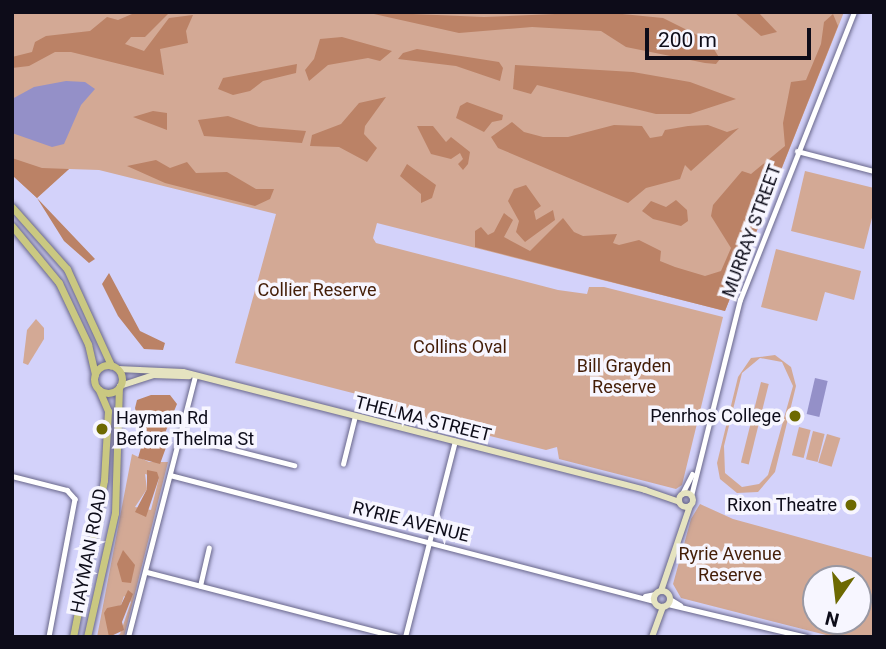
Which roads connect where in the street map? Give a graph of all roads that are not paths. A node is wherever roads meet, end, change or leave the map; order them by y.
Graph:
1 (854, 12) edge
2 (797, 151) junction
3 (874, 171) edge
4 (12, 206) edge
5 (12, 226) edge
6 (114, 367) junction
7 (95, 374) junction
8 (195, 376) junction
9 (120, 387) junction
10 (99, 390) junction
11 (355, 416) junction
12 (180, 436) junction
13 (455, 441) junction
14 (343, 464) dead end
15 (294, 465) dead end
16 (696, 467) junction
17 (170, 475) junction
18 (12, 476) edge
19 (691, 496) junction
20 (680, 499) junction
21 (690, 506) junction
22 (679, 529) junction
23 (429, 541) junction
24 (209, 548) dead end
25 (147, 572) junction
26 (200, 586) junction
27 (662, 599) junction
28 (49, 637) edge
29 (73, 637) edge
30 (88, 637) edge
31 (128, 637) edge
32 (398, 637) edge
33 (405, 637) edge
34 (652, 637) edge
35 (807, 637) edge

1 - 2 street, MURRAY STREET
2 - 3 street
2 - 16 street, MURRAY STREET
4 - 6 main road
5 - 7 main road
6 - 7 main road
6 - 8 main road, THELMA STREET
6 - 9 main road, HAYMAN ROAD
7 - 10 main road, HAYMAN ROAD
8 - 9 main road, THELMA STREET
8 - 11 main road, THELMA STREET
8 - 12 street
9 - 10 main road
9 - 30 main road, HAYMAN ROAD
10 - 29 main road, HAYMAN ROAD
11 - 13 main road, THELMA STREET
11 - 14 street
12 - 15 street
12 - 17 street
13 - 20 main road, THELMA STREET
13 - 23 street
16 - 19 street, MURRAY STREET
16 - 20 street, MURRAY STREET
17 - 23 street, RYRIE AVENUE
17 - 25 street
18 - 28 street
19 - 20 main road
19 - 21 main road, MURRAY STREET
20 - 21 main road
20 - 22 main road, MURRAY STREET
21 - 22 main road, MURRAY STREET
22 - 27 main road, MURRAY STREET
23 - 27 street, RYRIE AVENUE
23 - 33 street
24 - 26 street
25 - 26 street
25 - 31 street
26 - 32 street
27 - 34 main road
27 - 35 street

